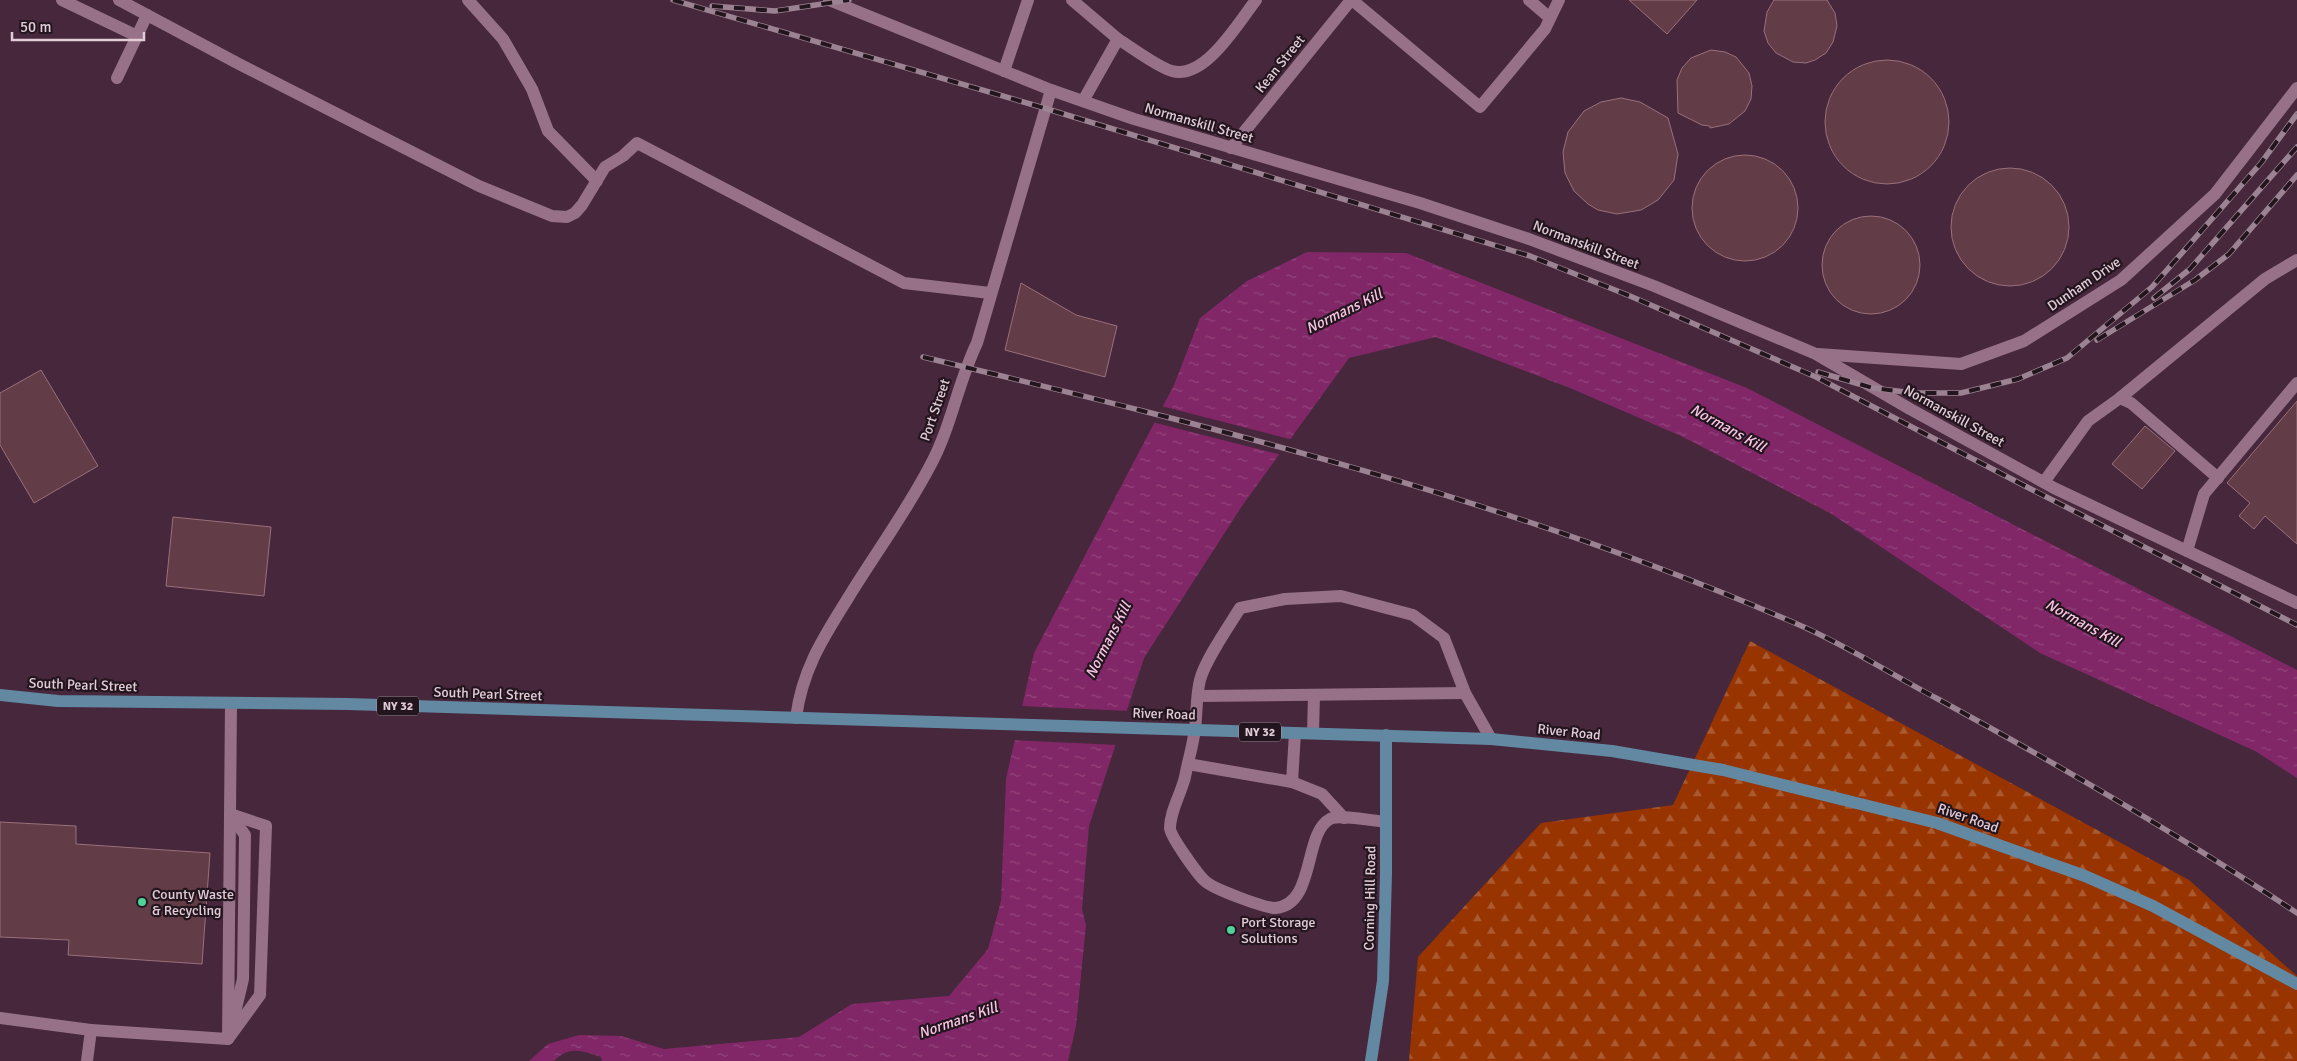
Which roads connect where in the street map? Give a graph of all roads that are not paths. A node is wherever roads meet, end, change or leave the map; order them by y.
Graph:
1 (62, 0) edge
2 (119, 0) edge
3 (468, 0) edge
4 (829, 0) edge
5 (1028, 0) edge
6 (1072, 0) edge
7 (1256, 0) edge
8 (1352, 0) edge
9 (1528, 0) edge
10 (1559, 0) edge
11 (147, 15) junction
12 (1550, 18) junction
13 (137, 36) junction
14 (1118, 39) junction
15 (1004, 71) junction
16 (117, 78) dead end
17 (2297, 88) edge
18 (1051, 90) junction
19 (1083, 101) junction
20 (1231, 148) junction
21 (597, 181) junction
22 (2297, 260) edge
23 (990, 293) junction
24 (1816, 354) junction
25 (2297, 383) edge
26 (2120, 398) junction
27 (2218, 478) junction
28 (2044, 482) junction
29 (2187, 551) junction
30 (2297, 603) edge
31 (1465, 693) junction
32 (0, 695) edge
33 (1314, 695) junction
34 (1198, 696) junction
35 (231, 703) junction
36 (796, 718) junction
37 (1195, 730) junction
38 (1295, 733) junction
39 (1313, 733) junction
40 (1386, 735) junction
41 (1491, 739) junction
42 (1188, 764) junction
43 (1292, 782) junction
44 (230, 814) junction
45 (1344, 818) junction
46 (1386, 822) junction
47 (2297, 984) edge
48 (0, 1018) edge
49 (91, 1030) junction
50 (228, 1039) junction
51 (87, 1061) edge
52 (1371, 1061) edge

1 - 13 street
2 - 11 street
3 - 21 street
4 - 15 street, Normanskill Street
5 - 15 street
6 - 14 street
7 - 14 street
8 - 12 street
8 - 20 street, Kean Street
9 - 12 street
10 - 12 street
11 - 13 street
11 - 21 street
13 - 16 street
14 - 19 street
15 - 18 street, Normanskill Street
17 - 24 street, Dunham Drive
18 - 19 street, Normanskill Street
18 - 23 street, Port Street
19 - 20 street, Normanskill Street
20 - 24 street, Normanskill Street
21 - 23 street
22 - 26 street
23 - 36 street, Port Street
24 - 28 street, Normanskill Street
25 - 27 street
26 - 27 street
26 - 28 street
27 - 29 street
28 - 29 street, Normanskill Street
29 - 30 street, Normanskill Street
31 - 33 street
31 - 34 street
31 - 41 street
32 - 35 main road, South Pearl Street / NY 32
33 - 34 street
33 - 39 street
34 - 37 street
35 - 36 main road, South Pearl Street / NY 32
35 - 44 street
36 - 37 main road, River Road / NY 32
37 - 38 main road, River Road / NY 32
37 - 42 street
38 - 39 main road, River Road / NY 32
38 - 43 street
39 - 40 main road, River Road / NY 32
40 - 41 main road, River Road
40 - 46 main road, Corning Hill Road
41 - 47 main road, River Road
42 - 43 street
42 - 45 street
43 - 45 street
44 - 50 street
44 - 50 street
45 - 46 street
46 - 52 main road, Corning Hill Road
48 - 49 street
49 - 50 street
49 - 51 street

